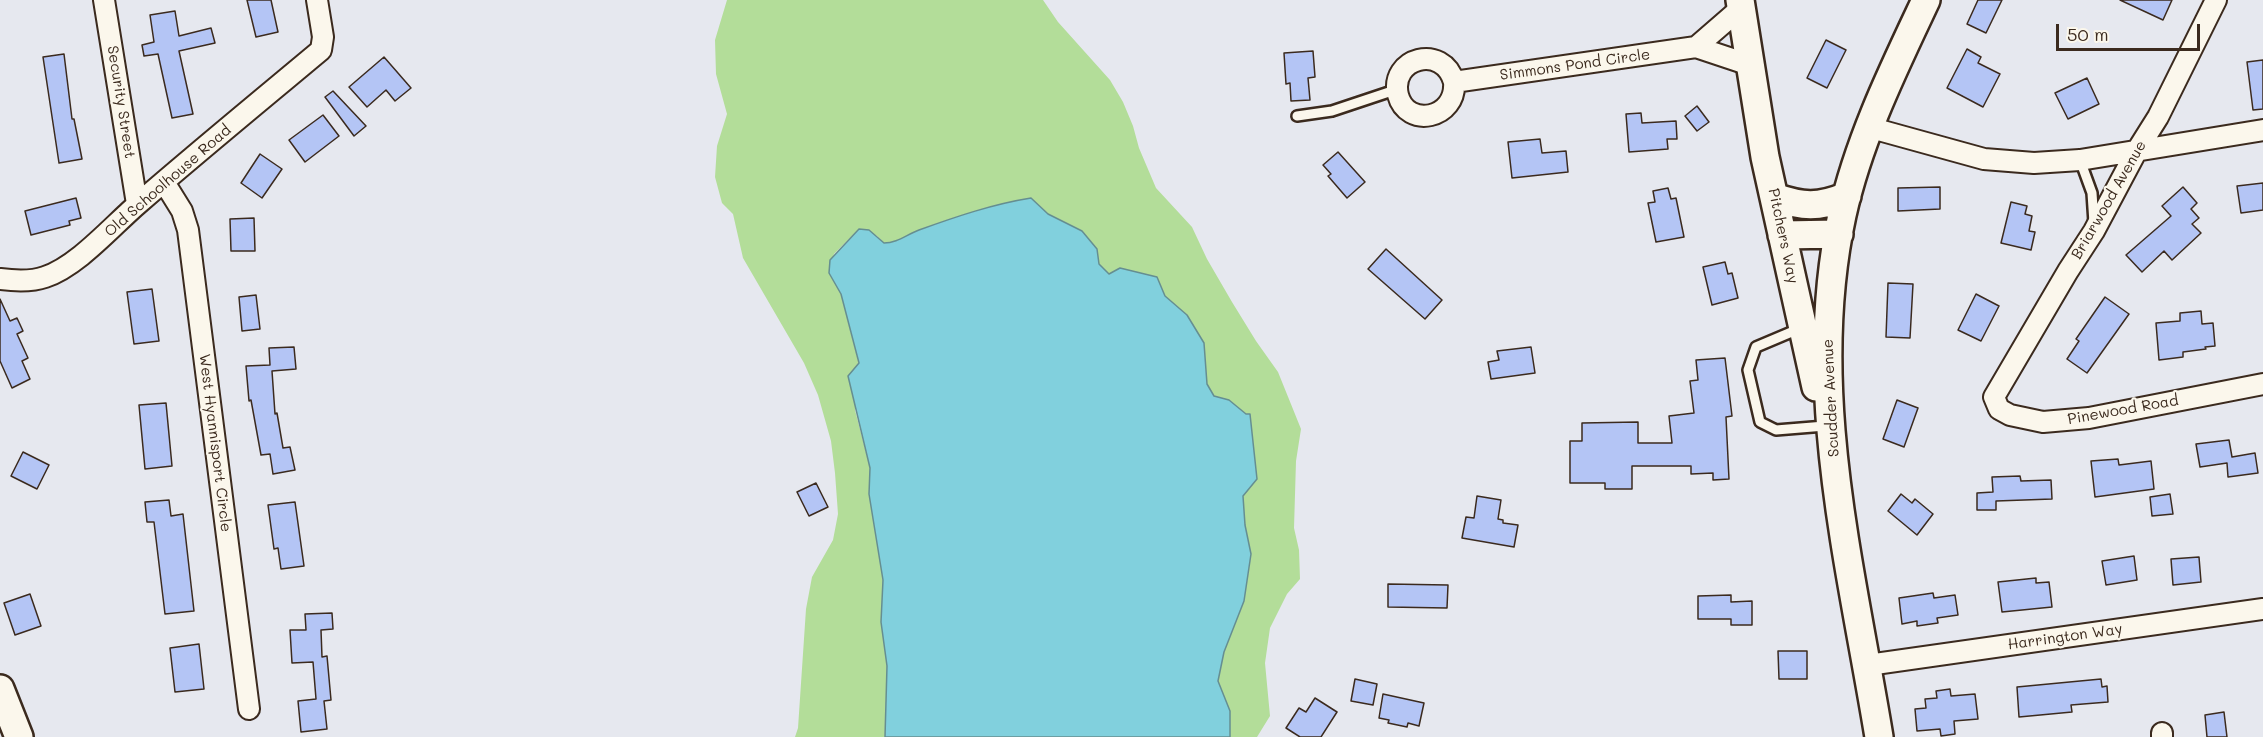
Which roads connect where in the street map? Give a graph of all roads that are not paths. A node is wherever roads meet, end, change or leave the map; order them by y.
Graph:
1 (104, 0) edge
2 (317, 0) edge
3 (1926, 0) edge
4 (2216, 0) edge
5 (1741, 4) edge
6 (1696, 47) junction
7 (1749, 64) junction
8 (1454, 82) junction
9 (1398, 89) junction
10 (1297, 116) dead end
11 (1868, 127) junction
12 (2263, 130) edge
13 (2136, 152) junction
14 (2080, 160) junction
15 (164, 182) junction
16 (1847, 196) junction
17 (1774, 197) junction
18 (137, 204) junction
19 (2094, 231) junction
20 (1839, 234) junction
21 (1782, 235) junction
22 (0, 279) edge
23 (1803, 327) junction
24 (2263, 384) edge
25 (1994, 396) joint
26 (1825, 426) junction
27 (1834, 469) junction
28 (2263, 609) edge
29 (1868, 665) junction
30 (0, 689) edge
31 (249, 709) dead end
32 (19, 737) edge
33 (1879, 737) edge

1 - 18 street, Security Street
2 - 15 street, Old Schoolhouse Road
3 - 11 main road, Scudder Avenue
4 - 13 street, Briarwood Avenue
5 - 6 street
5 - 7 main road, Pitchers Way
6 - 7 street, Simmons Pond Circle
6 - 8 street, Simmons Pond Circle
7 - 17 main road, Pitchers Way
8 - 9 street
8 - 9 street
9 - 10 lane
11 - 14 street
11 - 16 main road, Scudder Avenue
12 - 13 street
13 - 14 street
13 - 19 street, Briarwood Avenue
14 - 19 lane
15 - 18 street, Old Schoolhouse Road
15 - 31 street, West Hyannisport Circle
16 - 17 main road
16 - 20 main road, Scudder Avenue
17 - 21 main road, Pitchers Way
18 - 22 street, Old Schoolhouse Road
19 - 25 street, Briarwood Avenue
20 - 21 main road
20 - 27 main road, Scudder Avenue
21 - 23 main road, Pitchers Way
23 - 26 main road, Pitchers Way
23 - 26 lane
24 - 25 street, Pinewood Road
26 - 27 main road, Pitchers Way
27 - 29 main road, Scudder Avenue
28 - 29 street, Harrington Way
29 - 33 main road, Scudder Avenue
30 - 32 main road

